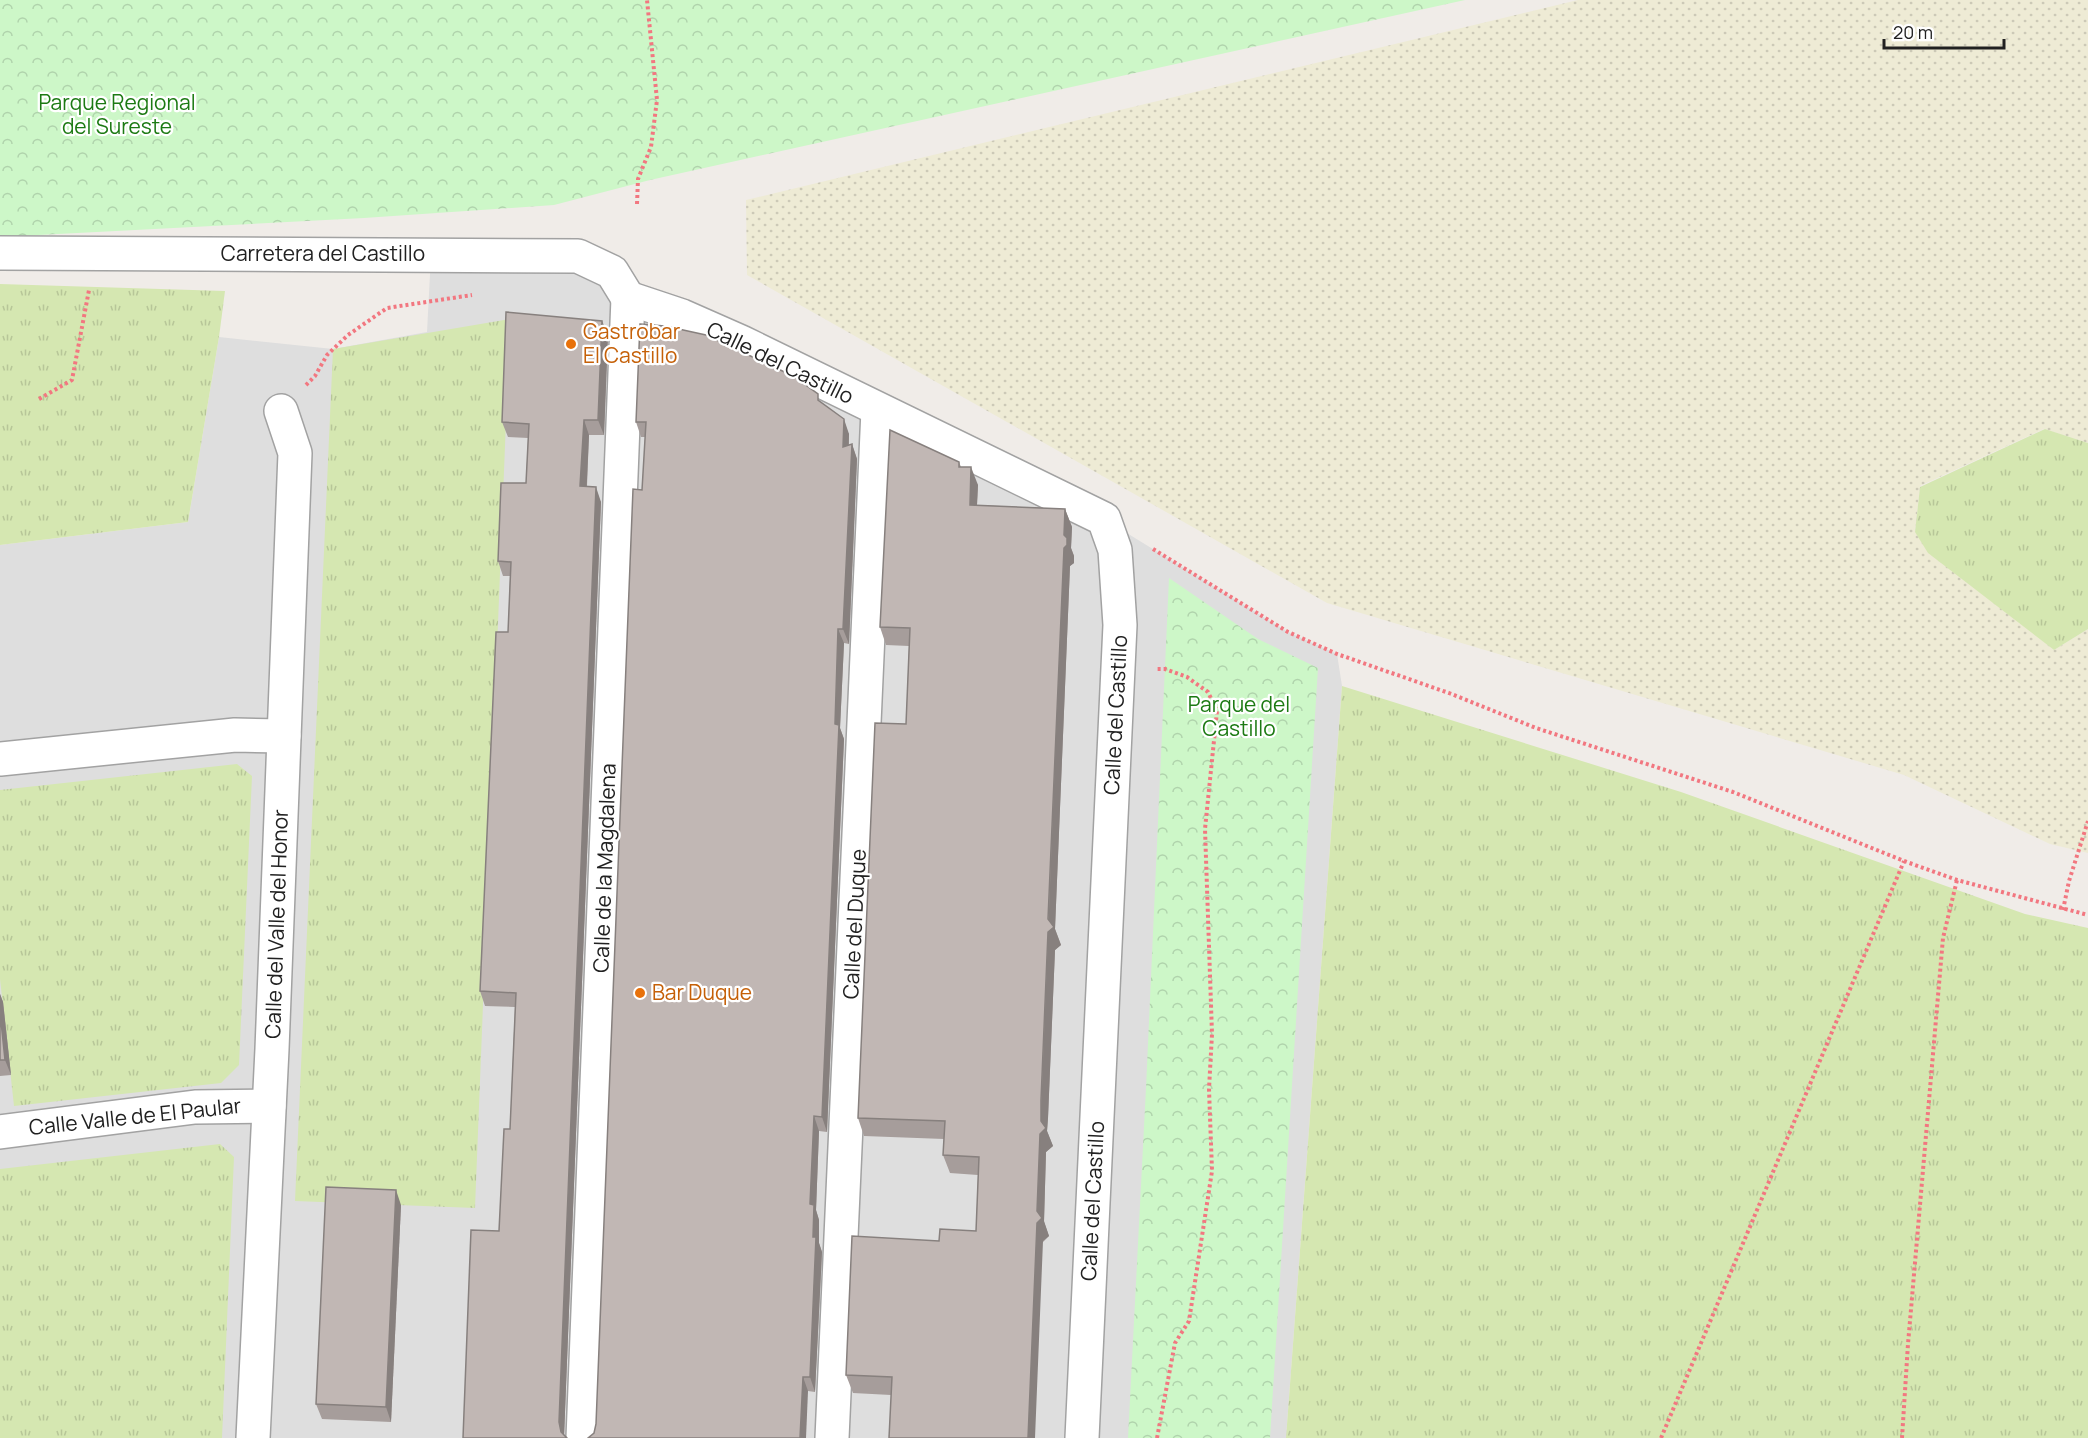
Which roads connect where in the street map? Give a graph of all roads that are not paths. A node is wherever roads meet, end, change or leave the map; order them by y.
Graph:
1 (0, 253) edge
2 (628, 298) junction
3 (878, 410) junction
4 (281, 411) road end
5 (285, 736) junction
6 (0, 759) edge
7 (269, 1106) junction
8 (0, 1132) edge
9 (254, 1438) edge
10 (583, 1438) edge
11 (832, 1438) edge
12 (1082, 1438) edge

1 - 2 street, Carretera del Castillo
2 - 3 street, Calle del Castillo
2 - 10 street, Calle de la Magdalena
3 - 11 street, Calle del Duque
3 - 12 street, Calle del Castillo
4 - 5 street, Calle del Valle del Honor
5 - 6 street
5 - 7 street, Calle del Valle del Honor
7 - 8 street, Calle Valle de El Paular
7 - 9 street, Calle del Valle del Honor

